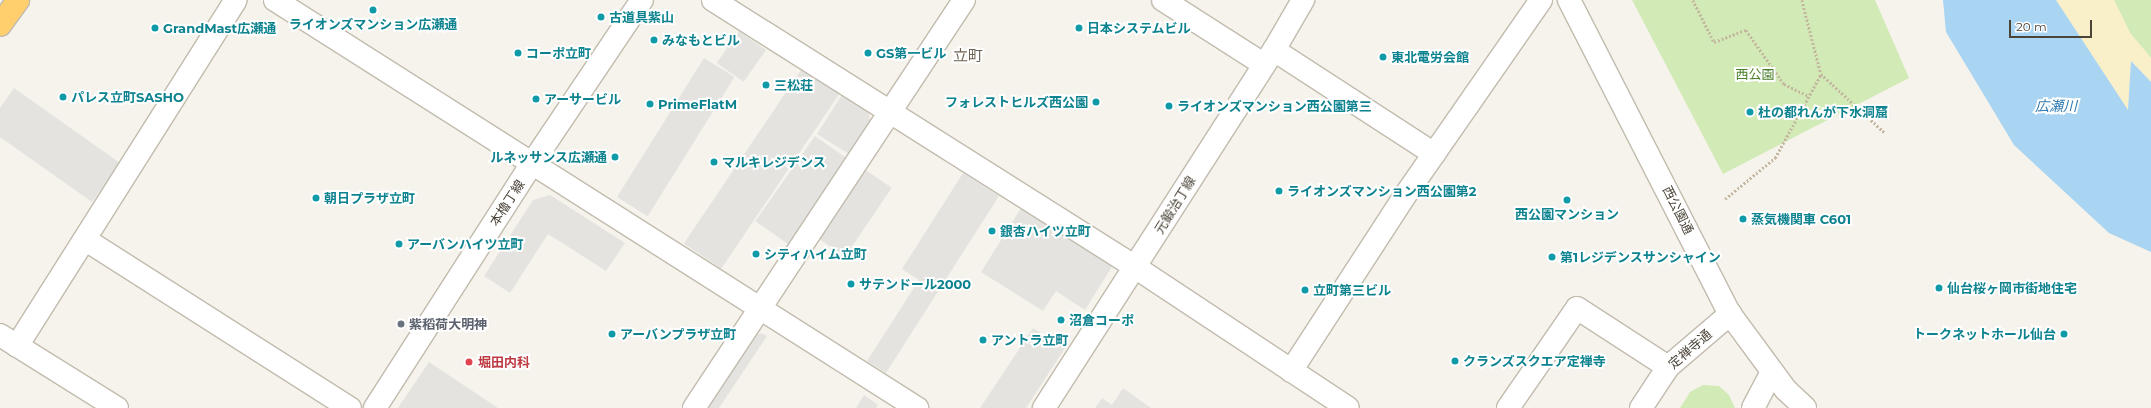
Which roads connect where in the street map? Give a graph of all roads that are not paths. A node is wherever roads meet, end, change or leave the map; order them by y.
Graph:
1 (10, 0) edge
2 (18, 0) edge
3 (236, 0) edge
4 (275, 0) edge
5 (642, 0) edge
6 (713, 0) edge
7 (964, 0) edge
8 (1163, 0) edge
9 (1303, 0) edge
10 (1541, 0) edge
11 (1569, 0) edge
12 (0, 19) edge
13 (0, 25) edge
14 (1268, 57) junction
15 (889, 112) junction
16 (1434, 154) junction
17 (532, 162) junction
18 (86, 240) junction
19 (1135, 267) junction
20 (760, 310) junction
21 (1730, 314) junction
22 (9, 340) edge
23 (1668, 367) junction
24 (1291, 371) junction
25 (1772, 372) junction
26 (117, 408) edge
27 (350, 408) edge
28 (375, 408) edge
29 (694, 408) edge
30 (917, 408) edge
31 (1044, 408) edge
32 (1348, 408) edge
33 (1508, 408) edge
34 (1641, 408) edge
35 (1753, 408) edge
36 (1805, 408) edge

1 - 12 highway
2 - 13 highway
3 - 18 street
4 - 17 street
5 - 17 street, 本櫓丁線
6 - 15 street
7 - 15 street
8 - 14 street
9 - 14 street, 元鍛治丁線
10 - 16 street
11 - 21 street, 西公園通
14 - 16 street
14 - 19 street, 元鍛治丁線
15 - 19 street
15 - 20 street
16 - 24 street
17 - 20 street
17 - 28 street, 本櫓丁線
18 - 22 street
18 - 27 street
19 - 24 street
19 - 31 street, 元鍛治丁線
20 - 29 street
20 - 30 street
21 - 23 street, 定禅寺通
21 - 25 street, 西公園通
22 - 26 street
23 - 33 street
23 - 34 street, 定禅寺通
24 - 32 street
25 - 35 street
25 - 36 street, 西公園通

